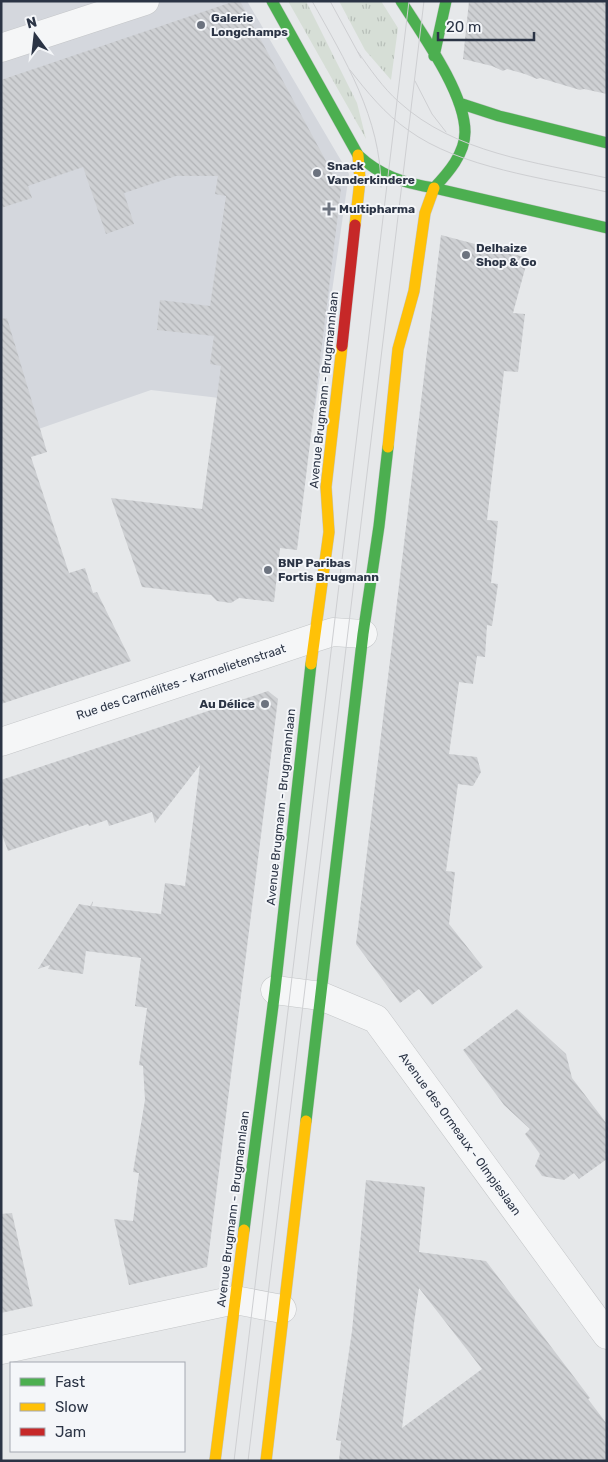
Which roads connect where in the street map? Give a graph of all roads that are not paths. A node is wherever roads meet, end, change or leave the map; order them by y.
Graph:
1 (145, 1) edge
2 (272, 1) edge
3 (401, 1) edge
4 (446, 1) edge
5 (1, 48) edge
6 (434, 56) junction
7 (459, 104) junction
8 (607, 142) edge
9 (358, 155) junction
10 (434, 188) junction
11 (607, 228) edge
12 (363, 634) junction
13 (314, 638) junction
14 (1, 742) edge
15 (275, 990) junction
16 (321, 996) junction
17 (235, 1300) junction
18 (282, 1309) junction
19 (607, 1335) edge
20 (1, 1350) edge
21 (215, 1461) edge
22 (266, 1461) edge

1 - 5 street
2 - 9 main road
3 - 6 main road
4 - 6 main road
6 - 7 main road
7 - 8 main road
7 - 10 main road
9 - 10 main road
9 - 13 main road, Avenue Brugmann - Brugmannlaan
10 - 11 main road
10 - 12 main road
12 - 13 street, Rue des Carmélites - Karmelietenstraat
12 - 16 main road
13 - 14 street, Rue des Carmélites - Karmelietenstraat
13 - 15 main road, Avenue Brugmann - Brugmannlaan
15 - 16 street, Avenue des Ormeaux - Olmpjeslaan
15 - 17 main road, Avenue Brugmann - Brugmannlaan
16 - 18 main road
16 - 19 street, Avenue des Ormeaux - Olmpjeslaan
17 - 18 street
17 - 20 street
17 - 21 main road, Avenue Brugmann - Brugmannlaan
18 - 22 main road

